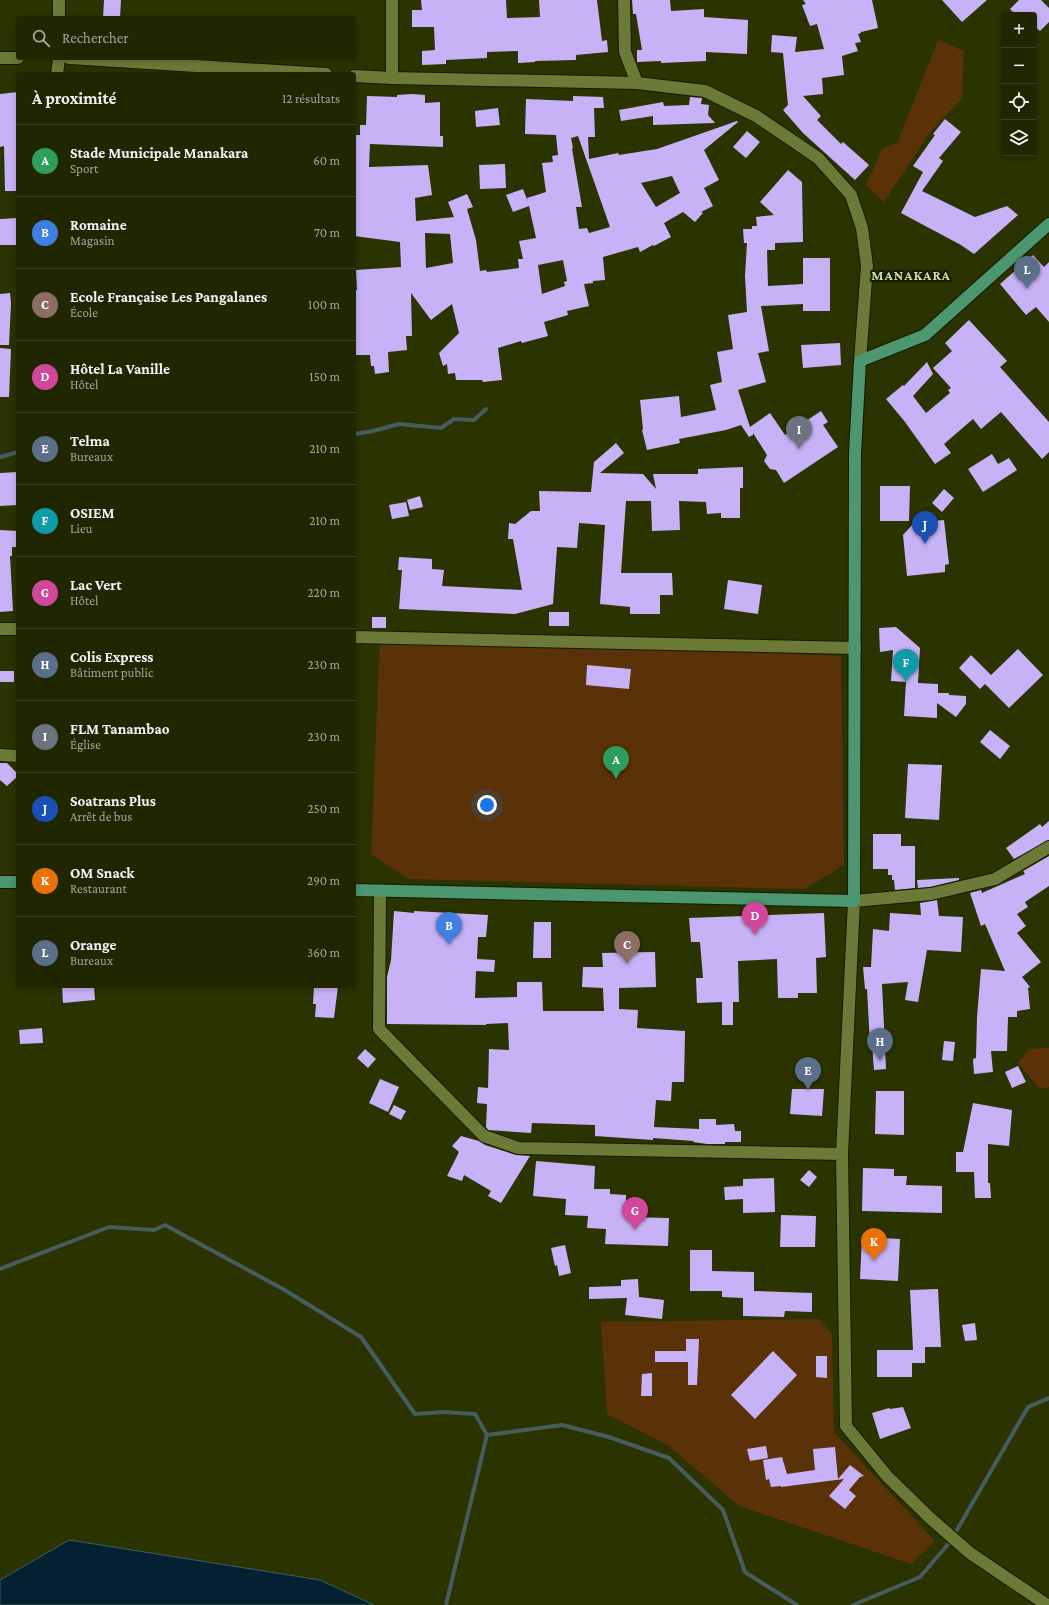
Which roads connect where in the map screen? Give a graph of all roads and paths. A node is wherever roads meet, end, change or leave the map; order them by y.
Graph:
1 (59, 0) edge
2 (392, 0) edge
3 (624, 0) edge
4 (59, 16) edge
5 (0, 58) edge
6 (16, 58) edge
7 (59, 60) edge
8 (101, 60) edge
9 (57, 72) edge
10 (294, 72) edge
11 (356, 76) edge
12 (392, 78) junction
13 (637, 83) junction
14 (1049, 224) edge
15 (860, 361) junction
16 (0, 629) edge
17 (16, 629) edge
18 (356, 637) edge
19 (855, 648) junction
20 (0, 755) edge
21 (16, 756) edge
22 (1049, 847) edge
23 (0, 882) edge
24 (16, 882) edge
25 (356, 890) edge
26 (380, 891) junction
27 (854, 901) junction
28 (842, 1154) junction
29 (1047, 1605) edge

1 - 4 street
2 - 12 street
3 - 13 street
5 - 6 street
7 - 9 street
8 - 10 street
11 - 12 street
12 - 13 street
13 - 15 street
14 - 15 main road
15 - 19 main road
16 - 17 street
18 - 19 street
19 - 27 main road
20 - 21 street
22 - 27 street
23 - 24 main road
25 - 26 main road
26 - 27 main road
26 - 28 street
27 - 28 street
28 - 29 street

